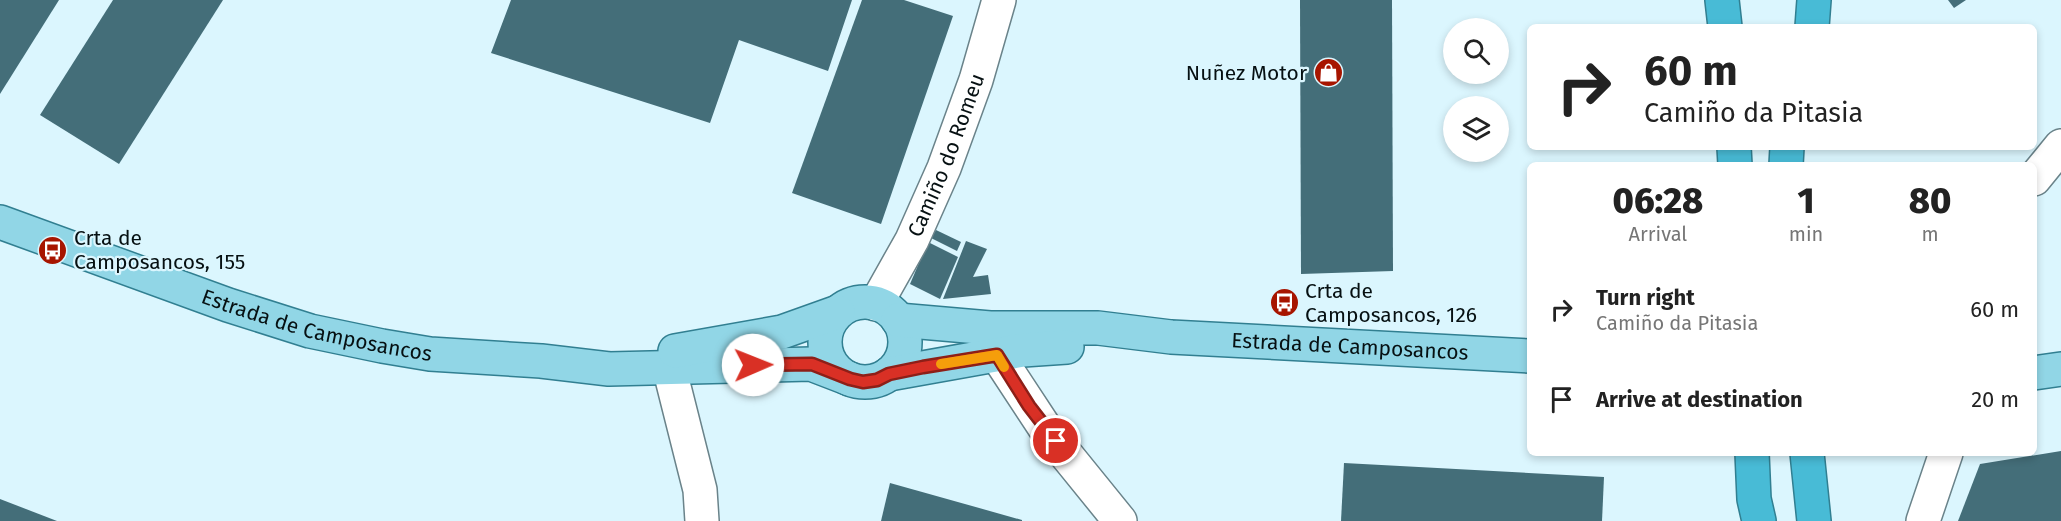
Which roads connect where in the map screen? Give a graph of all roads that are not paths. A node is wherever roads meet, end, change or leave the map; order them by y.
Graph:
1 (999, 0) edge
2 (1722, 0) edge
3 (1732, 0) edge
4 (1793, 0) edge
5 (1814, 0) edge
6 (1726, 24) edge
7 (1728, 24) edge
8 (1792, 24) edge
9 (1812, 24) edge
10 (2061, 146) edge
11 (2037, 174) edge
12 (0, 222) edge
13 (838, 312) junction
14 (887, 312) junction
15 (1171, 336) junction
16 (1527, 356) edge
17 (541, 361) junction
18 (1002, 365) junction
19 (669, 368) junction
20 (2061, 369) edge
21 (2037, 373) edge
22 (889, 374) junction
23 (850, 379) junction
24 (1752, 456) edge
25 (1807, 456) edge
26 (1945, 456) edge
27 (702, 521) edge
28 (1120, 521) edge
29 (1759, 521) edge
30 (1814, 521) edge
31 (1923, 521) edge

1 - 14 street, Camiño do Romeu
2 - 6 highway
3 - 7 highway
4 - 8 highway
5 - 9 highway
10 - 11 street
12 - 17 main road, Estrada de Camposancos
13 - 14 main road, Estrada de Camposancos
13 - 17 main road, Estrada de Camposancos
13 - 23 main road
14 - 15 main road, Estrada de Camposancos
14 - 22 main road
15 - 16 main road, Estrada de Camposancos
15 - 18 main road, Estrada de Camposancos
17 - 19 main road, Estrada de Camposancos
18 - 22 main road, Estrada de Camposancos
18 - 28 street
19 - 23 main road, Estrada de Camposancos
19 - 27 street
20 - 21 main road
22 - 23 main road, Estrada de Camposancos
24 - 29 highway
25 - 30 highway
26 - 31 street

